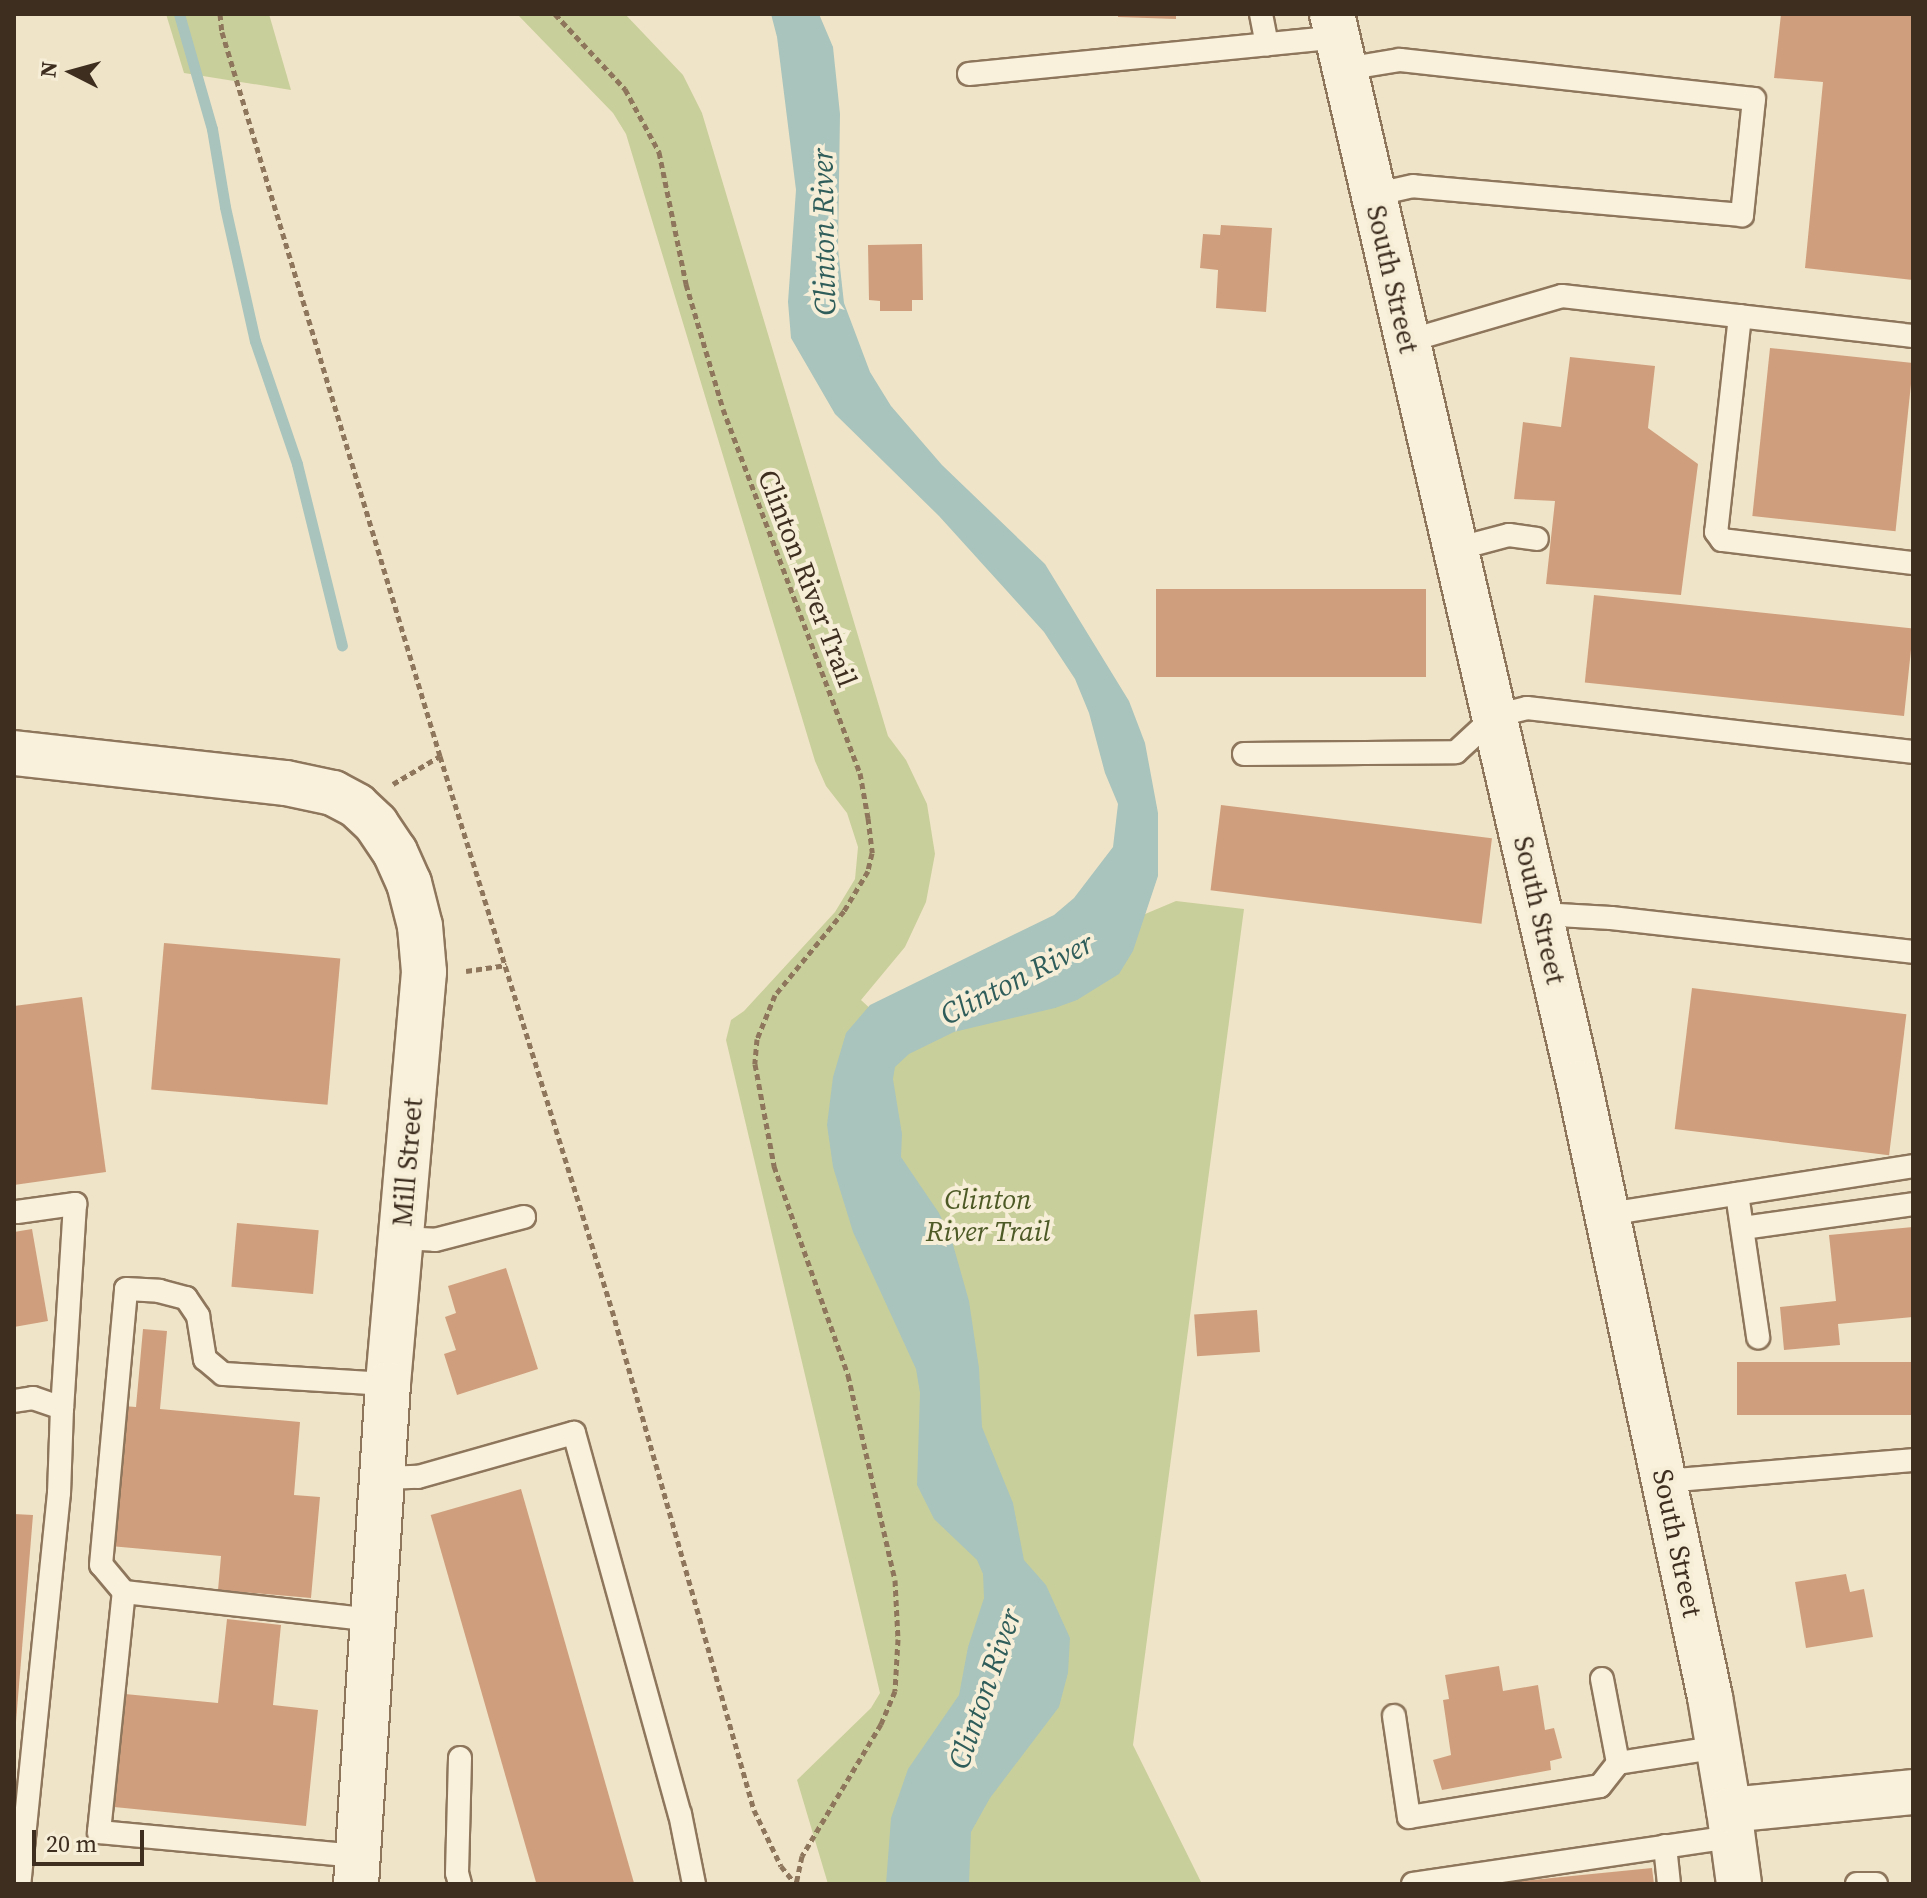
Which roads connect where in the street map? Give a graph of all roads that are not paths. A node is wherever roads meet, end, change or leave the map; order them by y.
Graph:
1 (1261, 14) edge
2 (1338, 40) edge
3 (1267, 44) junction
4 (969, 74) dead end
5 (1373, 195) junction
6 (1740, 316) junction
7 (1913, 336) edge
8 (1408, 341) junction
9 (1537, 539) dead end
10 (1456, 549) junction
11 (1913, 563) edge
12 (1495, 716) junction
13 (1913, 752) edge
14 (14, 753) edge
15 (1244, 754) dead end
16 (1541, 914) junction
17 (1913, 952) edge
18 (1913, 1166) edge
19 (1827, 1180) junction
20 (1737, 1194) junction
21 (1913, 1204) edge
22 (17, 1212) dead end
23 (1608, 1214) junction
24 (1832, 1216) junction
25 (524, 1217) dead end
26 (1743, 1228) junction
27 (401, 1238) junction
28 (1758, 1337) dead end
29 (388, 1384) junction
30 (14, 1401) edge
31 (62, 1408) junction
32 (1913, 1460) edge
33 (383, 1478) junction
34 (1664, 1481) junction
35 (124, 1592) junction
36 (374, 1620) junction
37 (1602, 1679) dead end
38 (1394, 1716) dead end
39 (1719, 1747) junction
40 (460, 1758) dead end
41 (1618, 1763) junction
42 (1913, 1792) edge
43 (1731, 1823) junction
44 (1665, 1846) junction
45 (356, 1870) edge
46 (19, 1884) edge
47 (460, 1884) edge
48 (694, 1884) edge
49 (1413, 1884) edge
50 (1669, 1884) edge
51 (1739, 1884) edge
52 (1857, 1884) edge
53 (1876, 1884) edge

1 - 3 lane
2 - 3 lane
2 - 5 street, South Street
2 - 5 lane
3 - 4 lane
5 - 8 street, South Street
6 - 7 lane
6 - 8 lane
6 - 11 lane
8 - 10 street, South Street
9 - 10 lane
10 - 12 street, South Street
12 - 13 lane
12 - 15 lane
12 - 16 street, South Street
14 - 27 street, Mill Street
16 - 17 lane
16 - 23 street, South Street
18 - 19 lane
19 - 20 lane
19 - 24 lane
20 - 23 lane
20 - 26 lane
21 - 24 lane
22 - 31 lane
23 - 34 street, South Street
24 - 26 lane
25 - 27 lane
26 - 28 lane
27 - 29 street, Mill Street
29 - 33 street, Mill Street
29 - 35 lane
30 - 31 lane
31 - 46 lane
32 - 34 lane
33 - 36 street, Mill Street
33 - 48 lane
34 - 39 street, South Street
35 - 36 lane
35 - 45 lane
36 - 45 street, Mill Street
37 - 41 lane
38 - 41 lane
39 - 41 lane
39 - 43 street, South Street
40 - 47 lane
42 - 43 street
43 - 44 lane
43 - 51 street, South Street
44 - 49 lane
44 - 50 lane
52 - 53 lane

